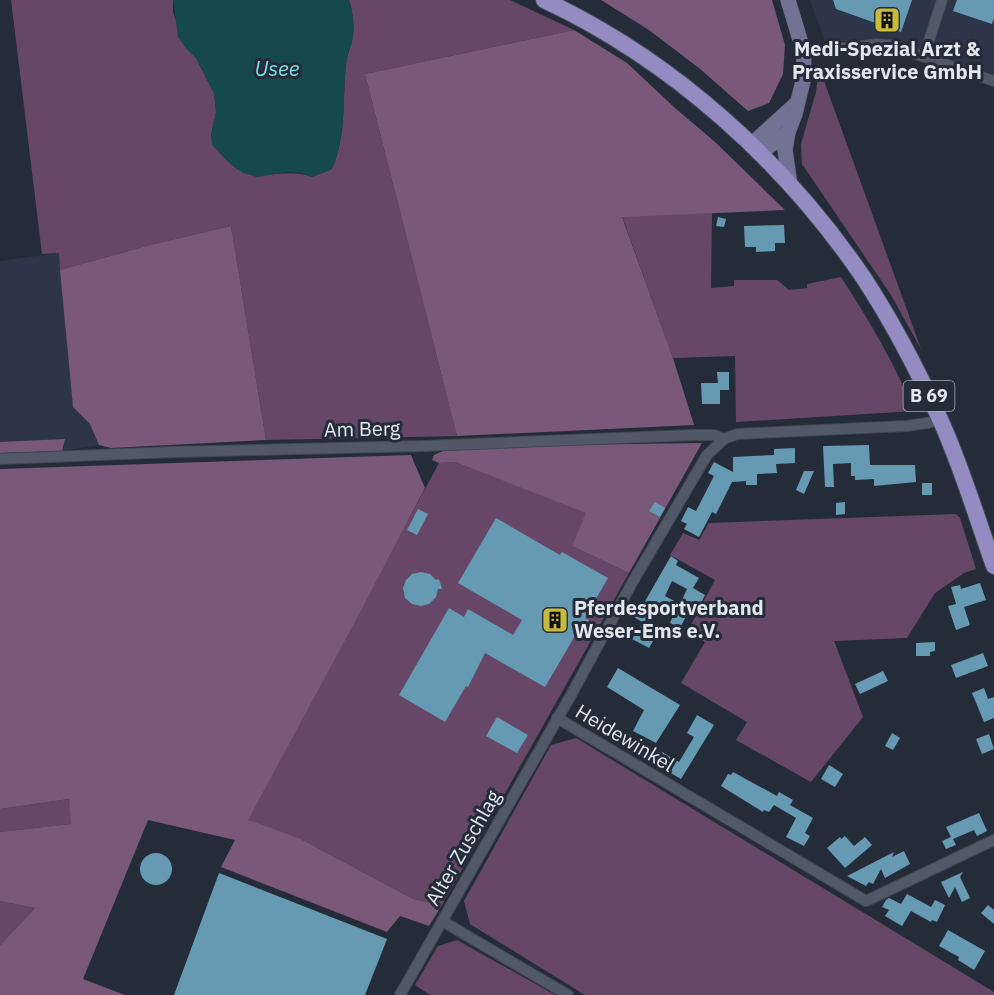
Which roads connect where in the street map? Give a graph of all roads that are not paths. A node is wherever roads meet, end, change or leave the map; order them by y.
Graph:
1 (544, 0) edge
2 (788, 0) edge
3 (942, 0) edge
4 (804, 53) junction
5 (924, 56) junction
6 (994, 81) edge
7 (797, 103) junction
8 (788, 132) junction
9 (755, 149) junction
10 (790, 184) junction
11 (940, 419) junction
12 (724, 439) junction
13 (0, 459) edge
14 (994, 566) edge
15 (557, 718) junction
16 (994, 840) edge
17 (442, 921) junction
18 (400, 995) edge
19 (568, 995) edge

1 - 9 main road, B 69
2 - 4 main road
3 - 5 street
4 - 5 street
4 - 7 main road
5 - 6 street
7 - 8 main road
7 - 9 main road
8 - 9 main road
8 - 10 main road
9 - 10 main road, B 69
10 - 11 main road, B 69
11 - 12 street
11 - 14 main road, B 69
12 - 13 street, Am Berg
12 - 15 street, Heidewinkel
15 - 16 street, Heidewinkel
15 - 17 street, Alter Zuschlag
17 - 18 street, Alter Zuschlag
17 - 19 street

